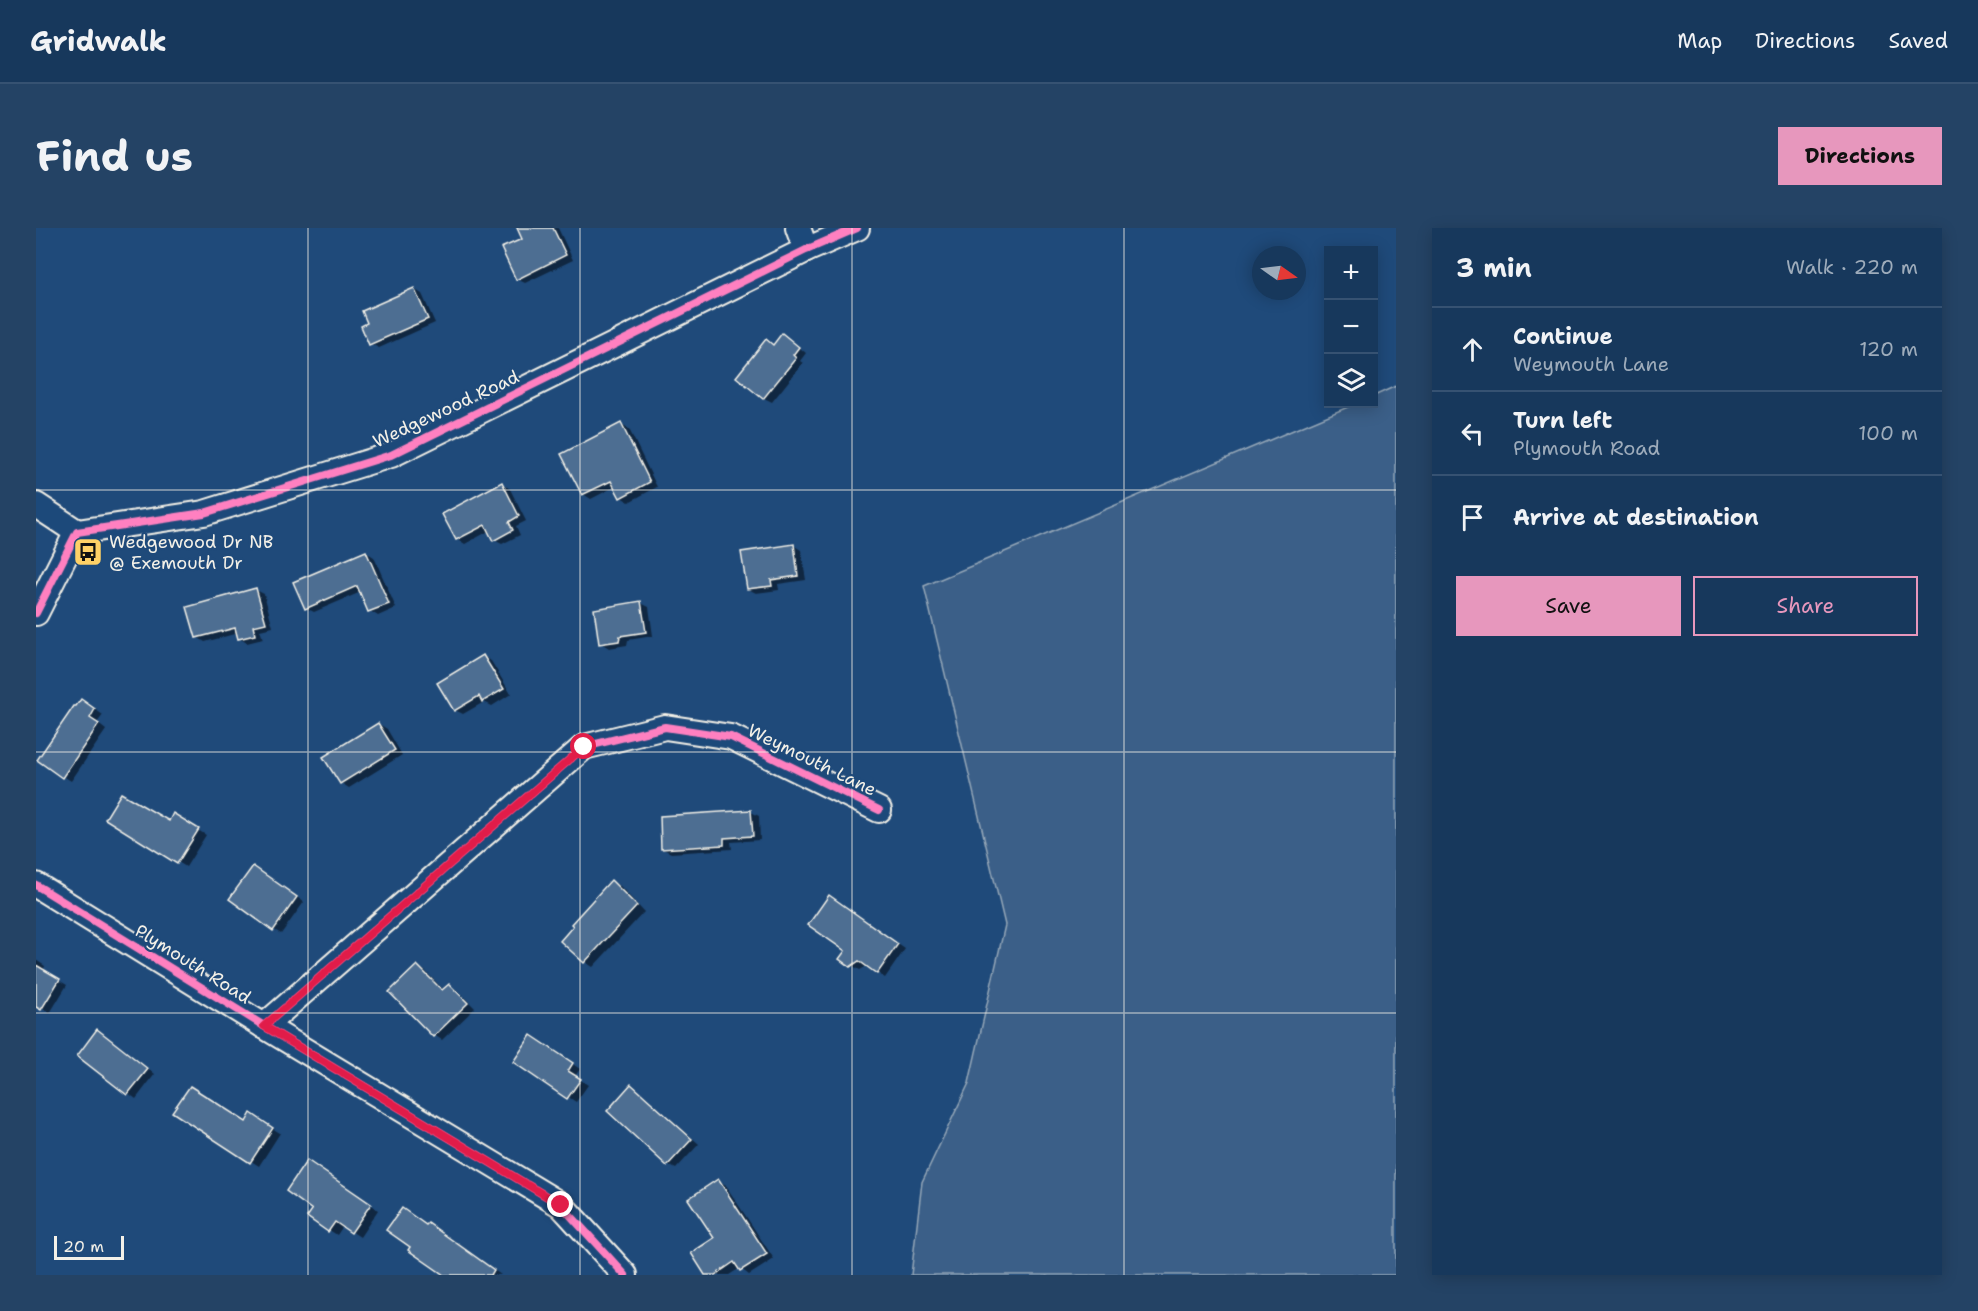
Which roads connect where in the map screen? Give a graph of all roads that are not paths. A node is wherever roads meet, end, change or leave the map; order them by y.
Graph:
1 (857, 228) edge
2 (802, 239) edge
3 (36, 505) edge
4 (77, 532) junction
5 (36, 614) edge
6 (879, 810) dead end
7 (36, 885) edge
8 (264, 1026) junction
9 (625, 1275) edge

1 - 2 street, Wedgewood Road
2 - 4 street, Wedgewood Road
3 - 4 street
4 - 5 street
6 - 8 street, Weymouth Lane
7 - 8 street, Plymouth Road
8 - 9 street, Plymouth Road

